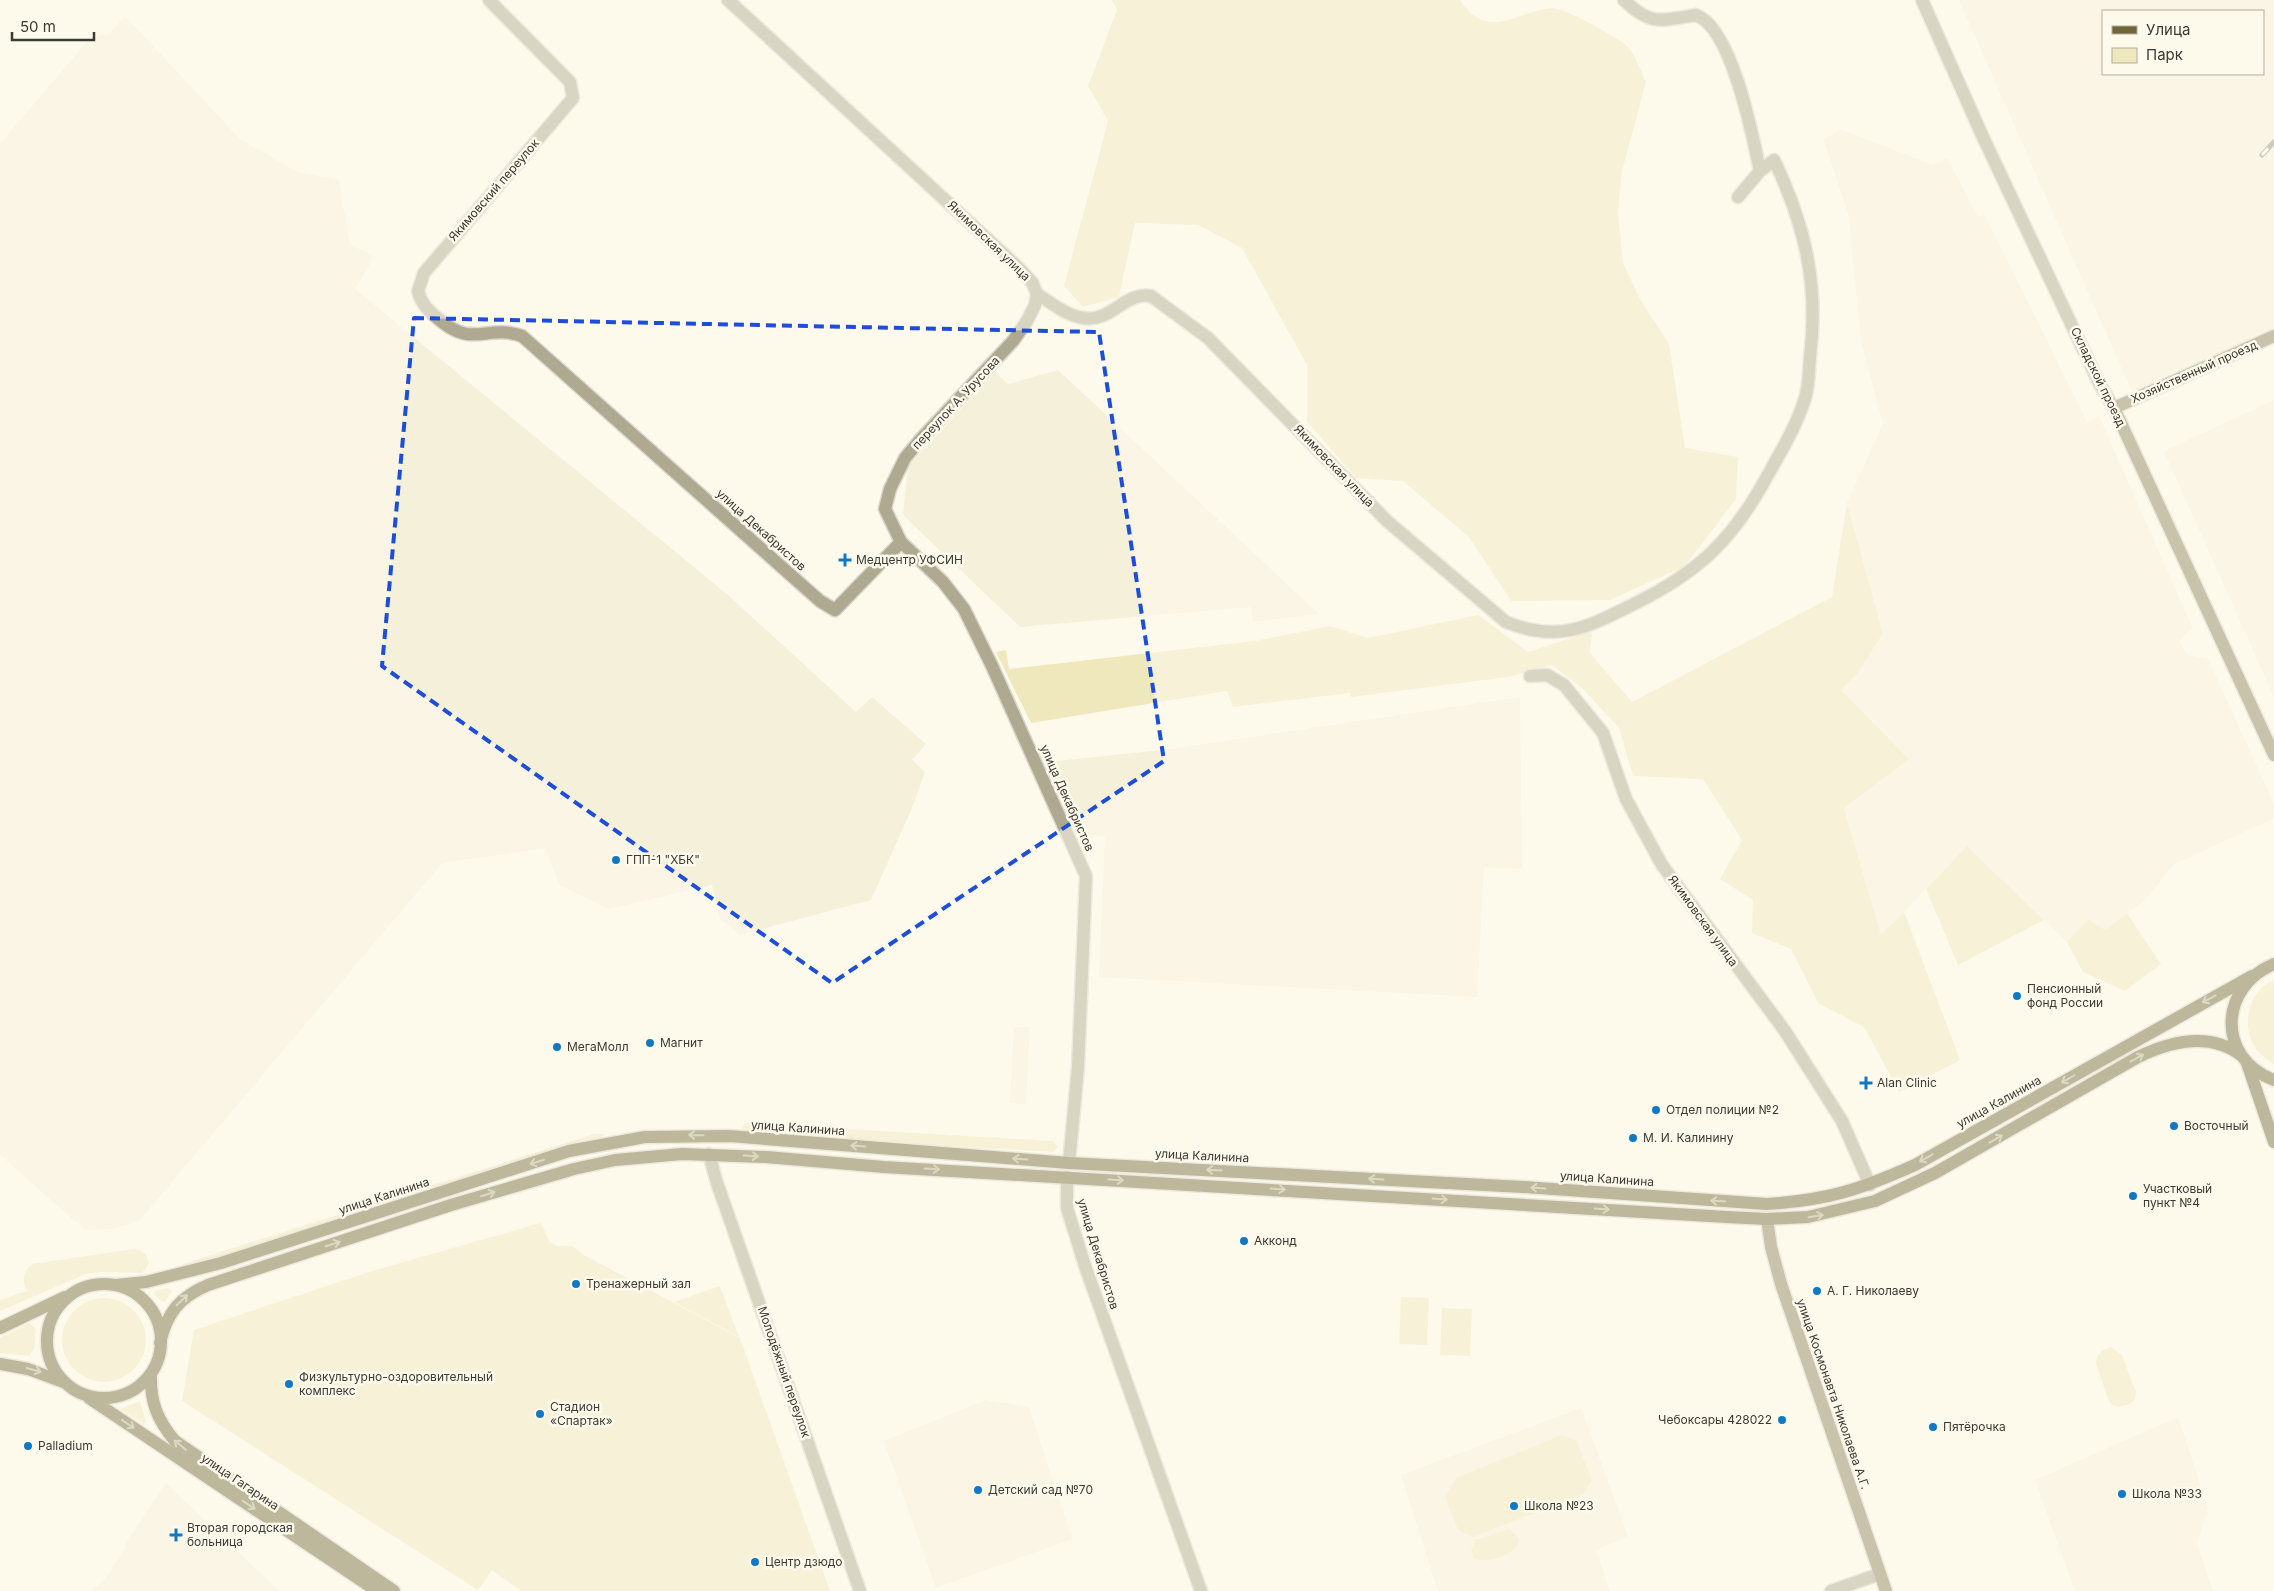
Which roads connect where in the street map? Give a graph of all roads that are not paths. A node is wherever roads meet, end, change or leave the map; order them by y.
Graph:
1 (489, 0) edge
2 (728, 0) edge
3 (1624, 0) edge
4 (1922, 0) edge
5 (1760, 171) junction
6 (1738, 197) dead end
7 (1037, 294) junction
8 (522, 336) joint
9 (2274, 336) edge
10 (2114, 408) junction
11 (901, 542) junction
12 (1530, 676) dead end
13 (2274, 755) edge
14 (2273, 964) edge
15 (2252, 976) junction
16 (2244, 1058) junction
17 (2274, 1080) edge
18 (2274, 1142) edge
19 (708, 1154) junction
20 (1069, 1163) junction
21 (1067, 1177) junction
22 (1870, 1185) junction
23 (1767, 1204) junction
24 (1767, 1219) junction
25 (116, 1285) junction
26 (70, 1295) junction
27 (21, 1318) junction
28 (0, 1324) edge
29 (0, 1328) edge
30 (160, 1343) junction
31 (0, 1364) edge
32 (150, 1374) junction
33 (66, 1384) junction
34 (87, 1397) junction
35 (1880, 1574) junction
36 (377, 1591) edge
37 (394, 1591) edge
38 (860, 1591) edge
39 (1202, 1591) edge
40 (1831, 1591) edge
41 (1886, 1591) edge

1 - 8 street, Якимовский переулок
2 - 7 street, Якимовская улица
3 - 5 street
4 - 10 street, Складской проезд
5 - 6 street
5 - 7 street, Якимовская улица
7 - 11 street, переулок А. Урусова
8 - 11 street, улица Декабристов
9 - 10 street, Хозяйственный проезд
10 - 13 street, Складской проезд
11 - 20 street, улица Декабристов
12 - 22 street, Якимовская улица
14 - 15 main road, улица Калинина
15 - 16 main road
15 -> 22 main road, улица Калинина
16 - 17 main road
16 - 18 main road
24 -> 16 main road
19 -> 21 main road
30 -> 19 main road
19 - 38 street, Молодёжный переулок
20 - 21 main road, улица Декабристов
23 -> 20 main road, улица Калинина
20 -> 25 main road, улица Калинина
21 -> 24 main road
21 - 39 street, улица Декабристов
22 - 23 main road, улица Калинина
23 - 24 main road, улица Космонавта Николаева А.Г.
24 - 35 street, улица Космонавта Николаева А.Г.
25 - 26 main road
25 - 30 main road
26 - 27 main road
26 - 33 main road
27 - 28 street
27 - 29 main road
30 - 32 main road
31 -> 33 main road
32 - 34 main road
37 -> 32 main road, улица Гагарина
33 - 34 main road
34 -> 36 main road, улица Гагарина
35 - 40 street
35 - 41 street, улица Космонавта Николаева А.Г.

